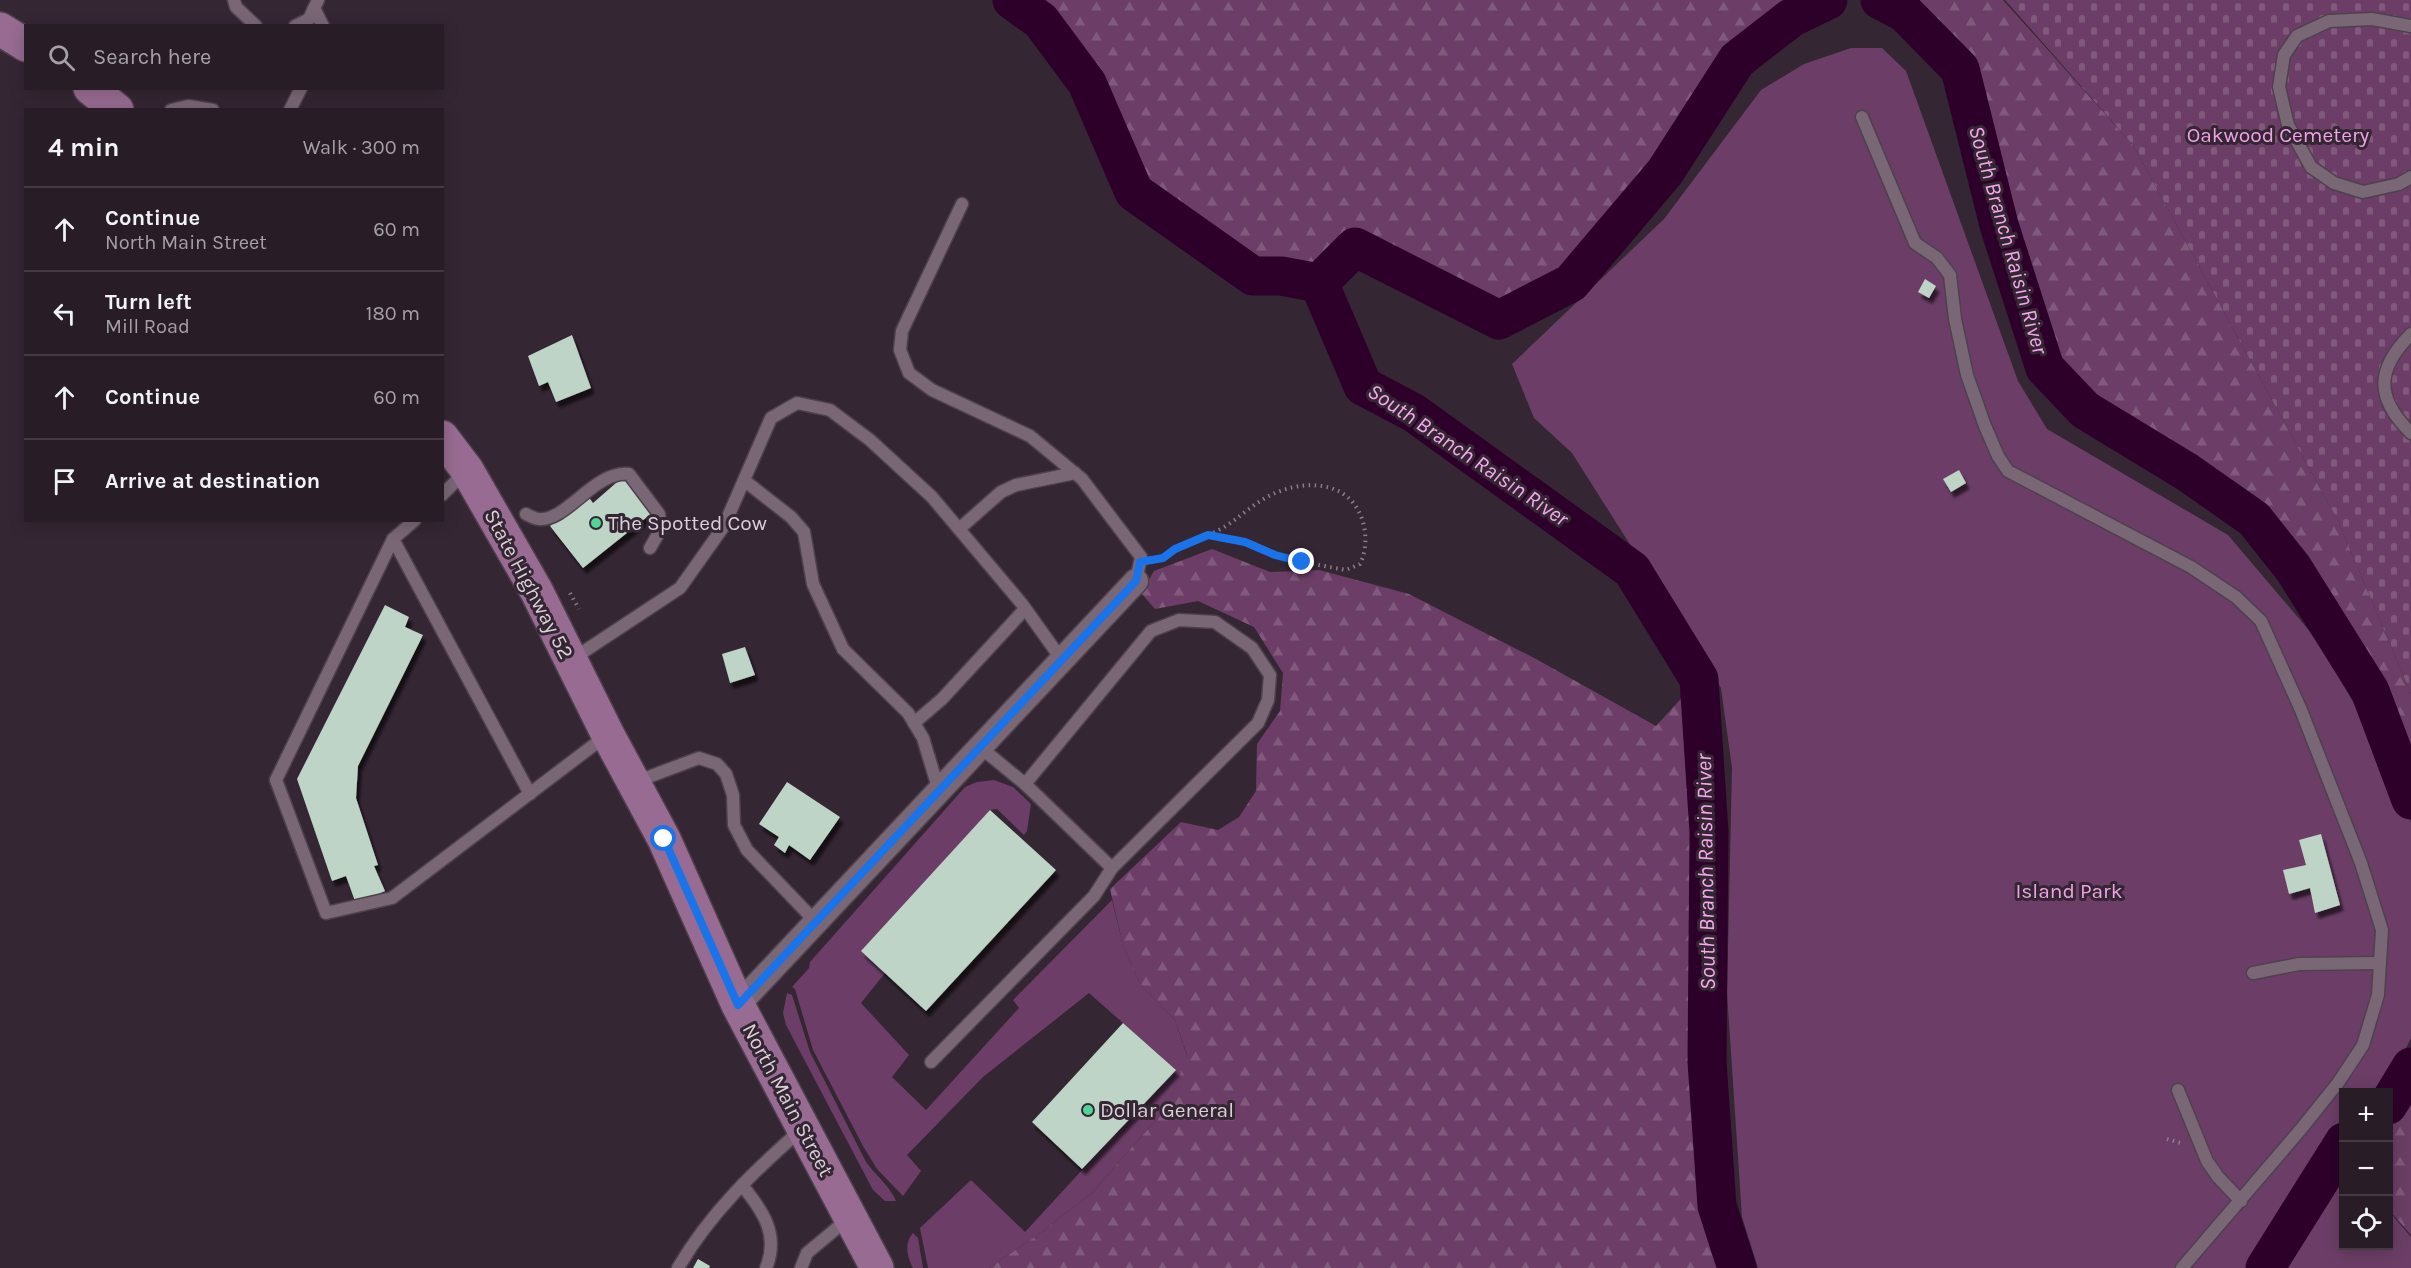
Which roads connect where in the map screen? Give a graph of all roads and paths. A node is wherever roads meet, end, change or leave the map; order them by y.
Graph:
1 (234, 0) edge
2 (316, 4) edge
3 (254, 24) edge
4 (299, 24) edge
5 (322, 24) edge
6 (2411, 26) edge
7 (0, 29) edge
8 (24, 44) edge
9 (92, 90) edge
10 (300, 90) edge
11 (115, 108) edge
12 (180, 108) edge
13 (200, 108) edge
14 (291, 108) edge
15 (1862, 117) dead end
16 (2411, 177) edge
17 (962, 204) dead end
18 (2411, 334) edge
19 (2411, 433) edge
20 (444, 440) edge
21 (467, 470) junction
22 (1075, 473) junction
23 (745, 481) junction
24 (444, 493) edge
25 (526, 514) dead end
26 (412, 522) edge
27 (959, 529) junction
28 (1208, 535) junction
29 (393, 539) junction
30 (651, 548) dead end
31 (1138, 572) junction
32 (1025, 609) junction
33 (1062, 660) junction
34 (570, 661) junction
35 (914, 723) junction
36 (608, 735) junction
37 (980, 747) junction
38 (633, 783) junction
39 (1025, 784) junction
40 (939, 791) junction
41 (530, 794) junction
42 (1112, 868) junction
43 (816, 922) junction
44 (2380, 963) junction
45 (2253, 973) dead end
46 (738, 1005) junction
47 (931, 1062) dead end
48 (2178, 1090) dead end
49 (803, 1128) junction
50 (742, 1185) junction
51 (2241, 1201) junction
52 (850, 1218) junction
53 (678, 1268) edge
54 (766, 1268) edge
55 (801, 1268) edge
56 (877, 1268) edge
57 (2182, 1268) edge

1 - 3 lane
2 - 4 lane
2 - 5 lane
6 - 16 lane
7 - 8 main road
9 - 11 main road
10 - 14 lane
12 - 13 lane
15 - 44 lane
17 - 22 lane
18 - 19 lane
20 - 21 main road, State Highway 52
21 - 24 lane
21 - 34 main road, State Highway 52
22 - 27 lane
22 - 31 lane
23 - 27 lane
23 - 34 lane
23 - 35 lane
25 - 30 lane
26 - 29 lane
27 - 32 lane
28 - 28 path
28 - 31 path
29 - 41 lane
29 - 41 lane
31 - 33 street
32 - 33 lane
32 - 35 lane
33 - 37 street
34 - 36 main road, State Highway 52
35 - 40 lane
36 - 38 main road, North Main Street
36 - 41 lane
37 - 39 lane
37 - 40 street
38 - 43 lane
38 - 46 main road, North Main Street
39 - 42 lane
39 - 42 lane
40 - 43 street
42 - 47 lane
43 - 46 street
44 - 45 lane
44 - 51 lane
46 - 49 main road, North Main Street
48 - 51 lane
49 - 50 lane
49 - 52 main road, North Main Street
50 - 53 lane
50 - 54 lane
51 - 57 lane
52 - 55 lane
52 - 56 main road, North Main Street

